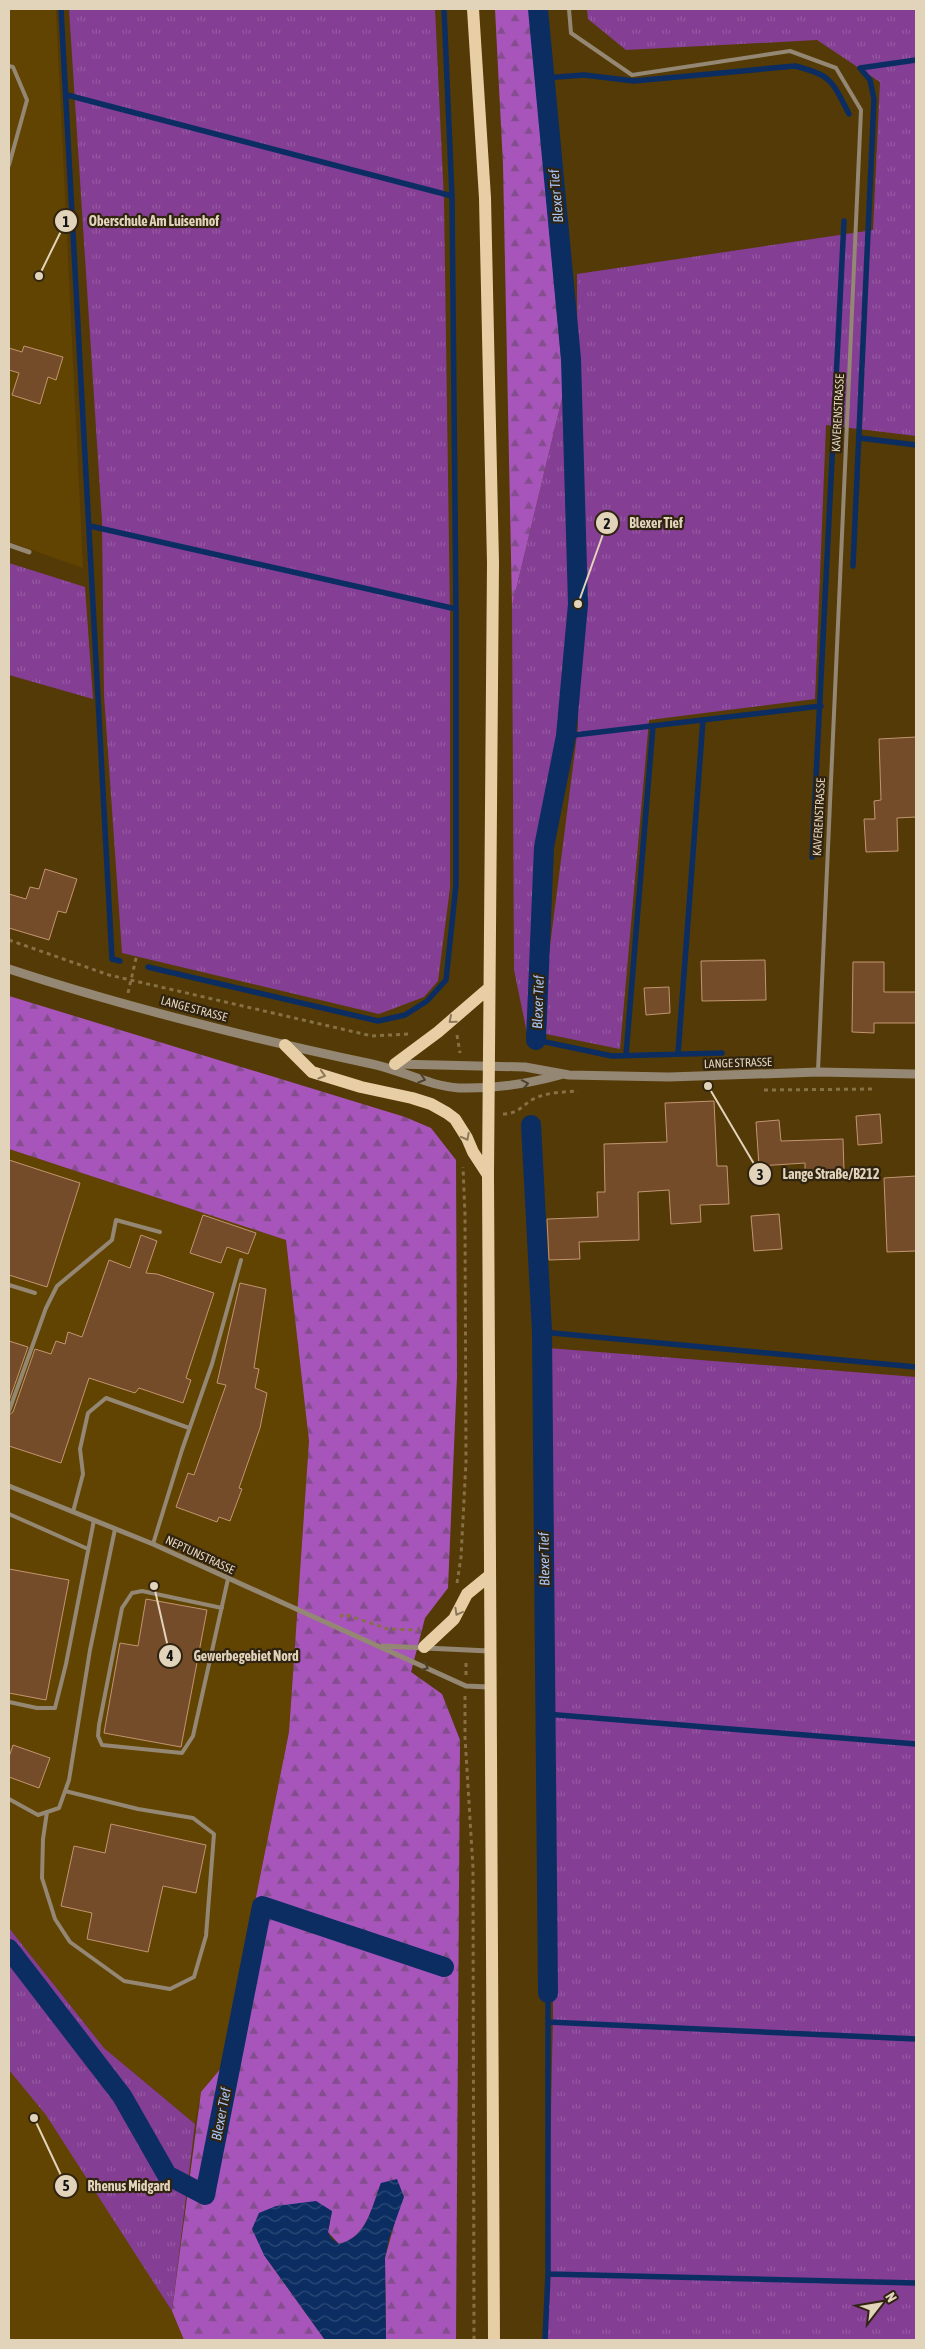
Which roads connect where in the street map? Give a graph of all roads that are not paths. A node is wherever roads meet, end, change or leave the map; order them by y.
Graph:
1 (473, 9) edge
2 (569, 9) edge
3 (9, 66) edge
4 (9, 165) edge
5 (9, 545) edge
6 (29, 552) dead end
7 (9, 969) edge
8 (488, 988) junction
9 (285, 1045) junction
10 (376, 1064) junction
11 (395, 1064) junction
12 (490, 1065) junction
13 (818, 1072) junction
14 (560, 1074) junction
15 (916, 1074) edge
16 (489, 1088) junction
17 (488, 1175) junction
18 (160, 1232) dead end
19 (241, 1260) dead end
20 (9, 1285) edge
21 (34, 1293) dead end
22 (9, 1411) edge
23 (189, 1428) junction
24 (9, 1486) edge
25 (73, 1512) junction
26 (9, 1514) edge
27 (94, 1520) junction
28 (115, 1529) junction
29 (153, 1544) junction
30 (88, 1549) junction
31 (489, 1576) junction
32 (228, 1579) junction
33 (222, 1608) junction
34 (380, 1646) junction
35 (424, 1647) junction
36 (489, 1651) junction
37 (489, 1687) junction
38 (9, 1702) edge
39 (66, 1791) junction
40 (9, 1799) edge
41 (47, 1812) junction
42 (494, 2340) edge

1 - 8 main road
2 - 13 lane, KAVERENSTRASSE
3 - 4 lane
5 - 6 street
7 - 9 street, LANGE STRASSE
8 -> 11 main road
8 - 12 main road
9 - 10 street, LANGE STRASSE
9 -> 17 main road
10 - 11 street, LANGE STRASSE
10 -> 16 street, LANGE STRASSE
11 - 12 street, LANGE STRASSE
12 - 14 street, LANGE STRASSE
12 - 16 main road
13 - 14 street, LANGE STRASSE
13 - 15 street, LANGE STRASSE
16 -> 14 street, LANGE STRASSE
16 - 17 main road
17 - 31 main road
18 - 22 lane
19 - 23 lane
20 - 21 lane
23 - 25 lane
23 - 29 lane
24 - 25 street, NEPTUNSTRASSE
25 - 27 street, NEPTUNSTRASSE
26 - 30 lane
27 - 28 street, NEPTUNSTRASSE
27 - 30 lane
28 - 29 street, NEPTUNSTRASSE
28 - 39 lane
29 - 32 street, NEPTUNSTRASSE
30 - 38 lane
31 -> 35 main road
31 - 36 main road
32 - 33 lane
32 - 34 street, NEPTUNSTRASSE
33 - 33 lane
34 - 35 street, NEPTUNSTRASSE
34 -> 37 street, NEPTUNSTRASSE
35 - 36 street, NEPTUNSTRASSE
36 - 37 main road
37 - 42 main road
39 - 41 lane
39 - 41 lane
40 - 41 lane

